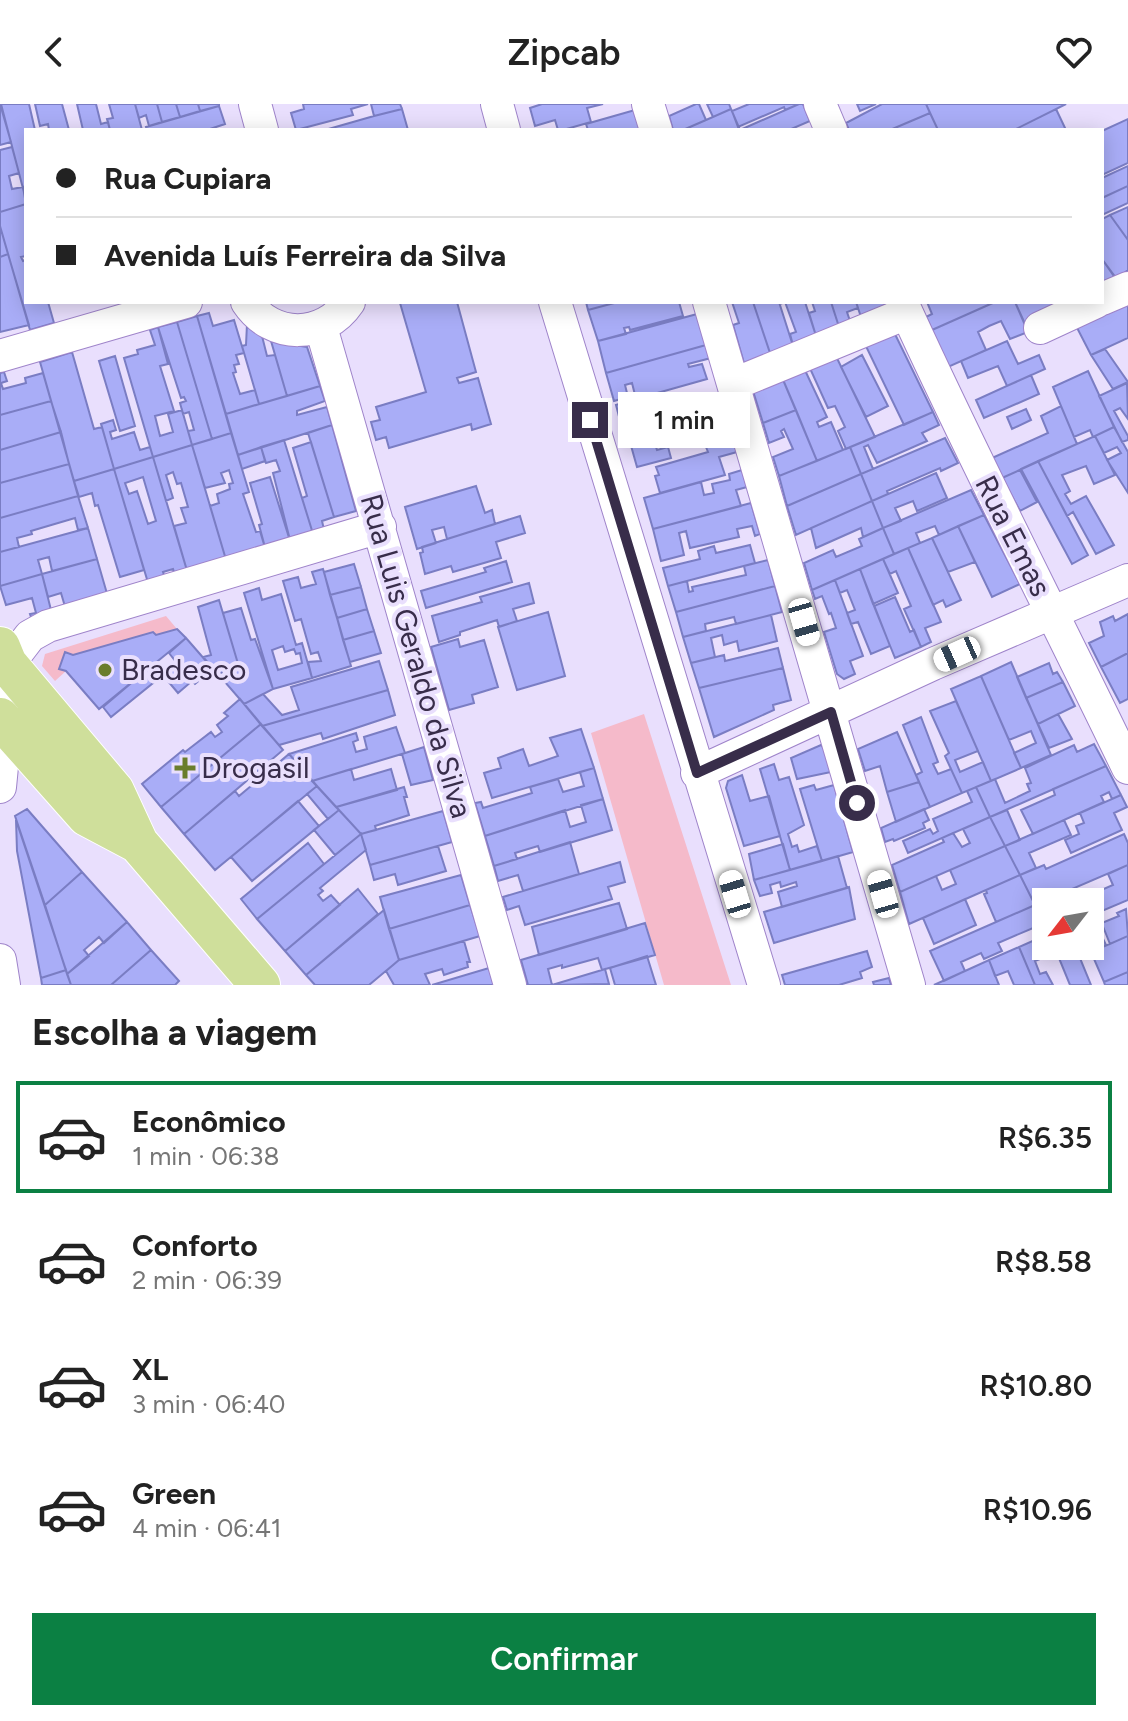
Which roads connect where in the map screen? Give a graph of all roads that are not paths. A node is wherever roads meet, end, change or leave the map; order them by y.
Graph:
1 (255, 104) edge
2 (497, 104) edge
3 (648, 104) edge
4 (820, 104) edge
5 (261, 128) edge
6 (503, 128) edge
7 (655, 128) edge
8 (830, 128) edge
9 (1128, 288) edge
10 (1104, 298) edge
11 (179, 304) edge
12 (249, 304) edge
13 (348, 304) edge
14 (556, 304) edge
15 (710, 304) edge
16 (1092, 304) edge
17 (904, 308) edge
18 (321, 327) junction
19 (1040, 328) dead end
20 (0, 356) edge
21 (734, 384) junction
22 (380, 527) junction
23 (1128, 580) edge
24 (1053, 613) junction
25 (2, 662) edge
26 (831, 712) junction
27 (3, 722) edge
28 (1128, 768) edge
29 (697, 773) junction
30 (0, 787) edge
31 (138, 843) junction
32 (0, 961) edge
33 (4, 985) edge
34 (260, 985) edge
35 (510, 985) edge
36 (764, 985) edge
37 (909, 985) edge

1 - 5 street
2 - 6 street
3 - 7 street
4 - 8 street
9 - 10 street
11 - 20 street
12 - 18 street
13 - 18 street
14 - 29 street
15 - 21 street
16 - 19 street
17 - 21 street
17 - 24 street, Rua Emas
18 - 22 street, Rua Luis Geraldo da Silva
21 - 26 street
22 - 25 street
22 - 35 street, Rua Luis Geraldo da Silva
23 - 24 street
24 - 26 street
24 - 28 street, Rua Emas
25 - 27 street
25 - 31 main road
26 - 29 street
26 - 37 street
27 - 30 street
27 - 31 main road
29 - 36 street
31 - 34 main road
32 - 33 street

